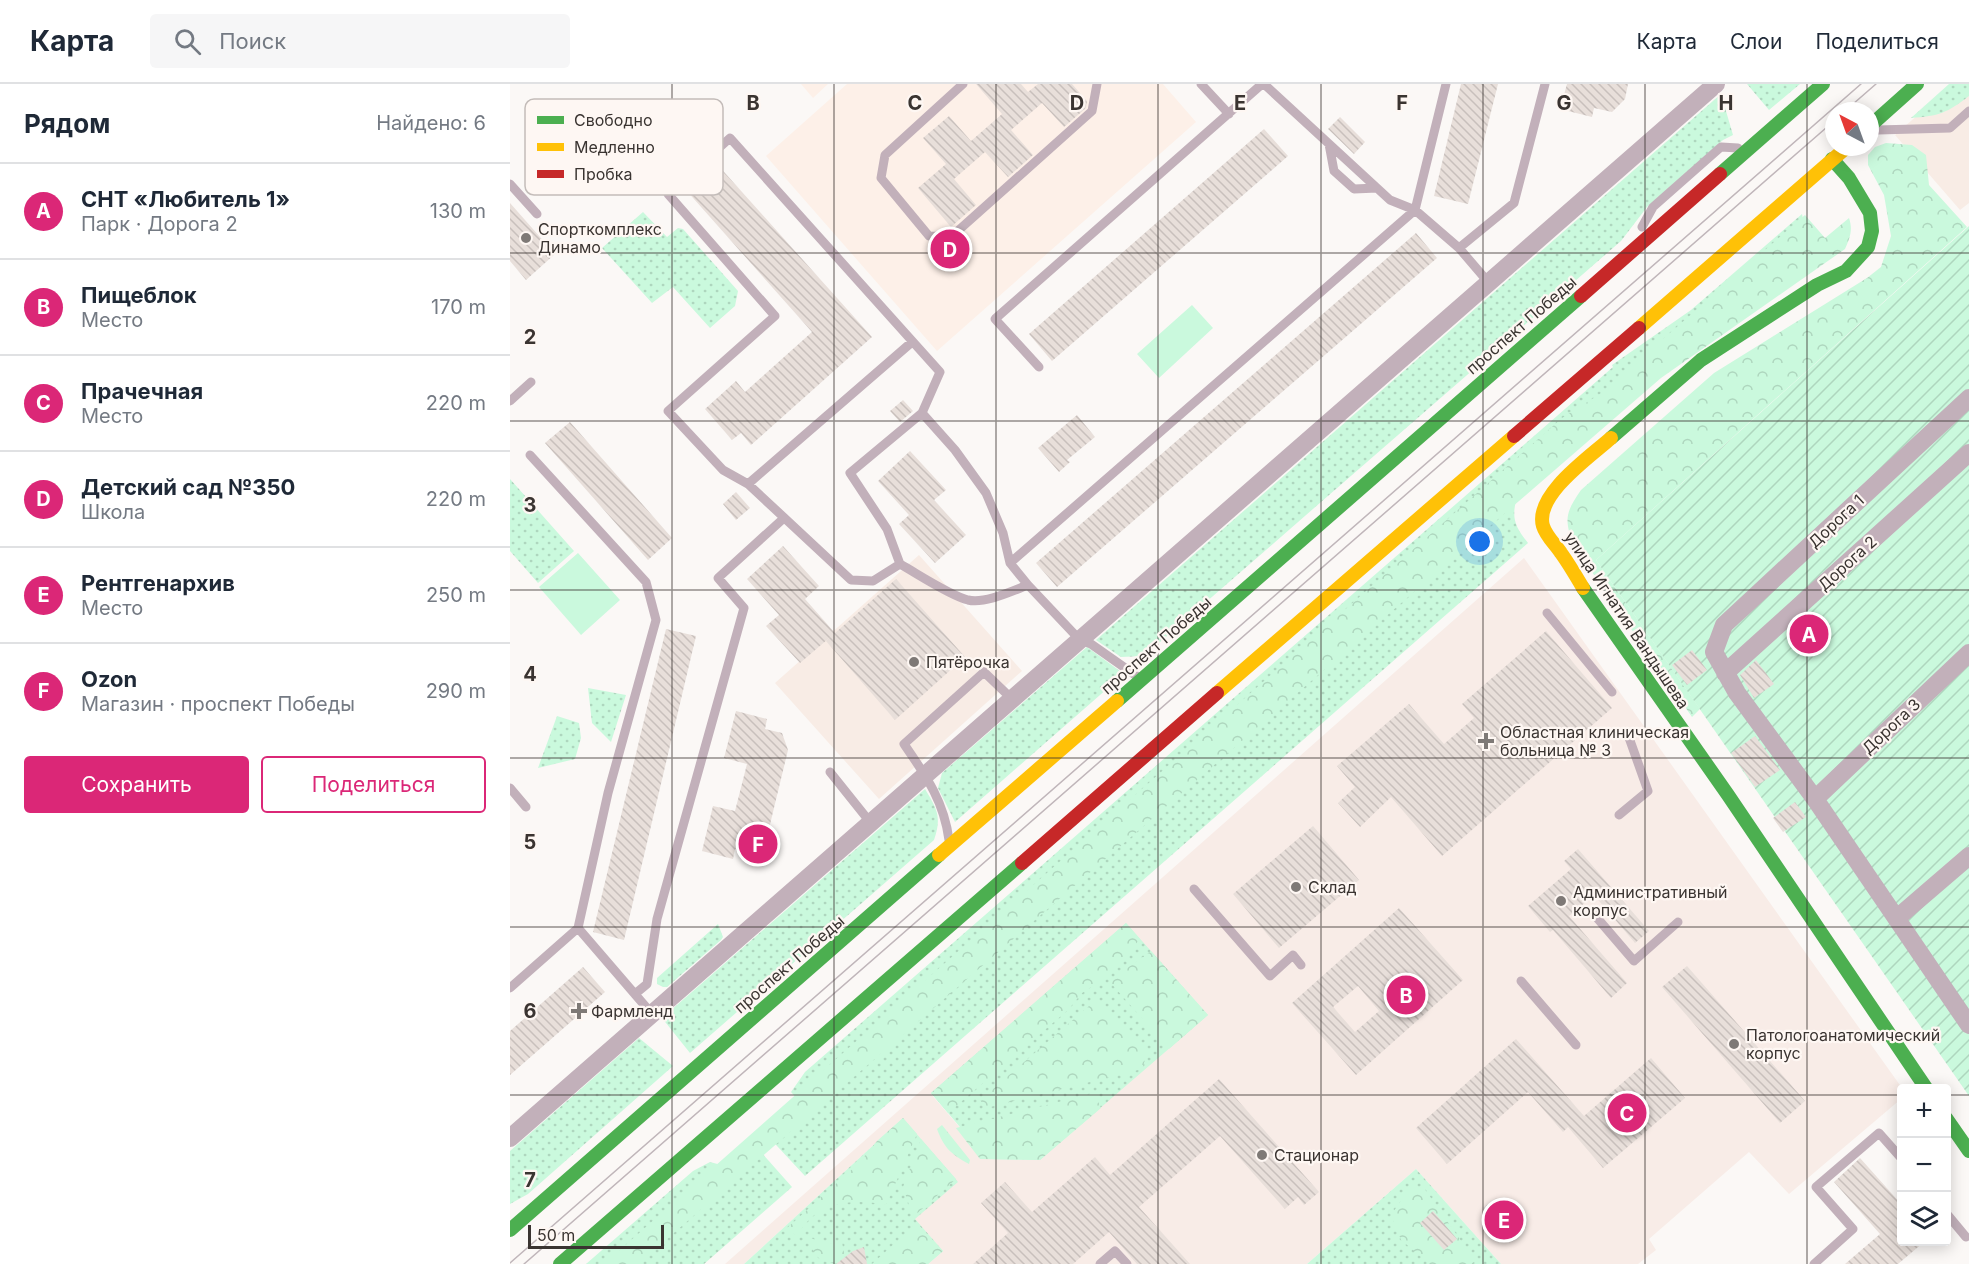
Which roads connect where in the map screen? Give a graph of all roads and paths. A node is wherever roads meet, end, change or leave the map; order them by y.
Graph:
1 (963, 84) edge
2 (1097, 84) edge
3 (1201, 84) edge
4 (1263, 84) edge
5 (1446, 84) edge
6 (1545, 84) edge
7 (1716, 84) edge
8 (1823, 84) edge
9 (1917, 84) edge
10 (1969, 111) edge
11 (1229, 114) junction
12 (1879, 120) edge
13 (1879, 128) edge
14 (723, 144) edge
15 (1329, 144) junction
16 (1749, 148) junction
17 (1836, 156) edge
18 (1832, 159) junction
19 (510, 183) edge
20 (1377, 188) junction
21 (669, 195) edge
22 (1415, 210) junction
23 (537, 214) dead end
24 (1459, 248) junction
25 (1628, 254) junction
26 (1489, 283) junction
27 (912, 342) junction
28 (1039, 367) dead end
29 (531, 382) dead end
30 (1969, 398) edge
31 (510, 401) edge
32 (922, 413) junction
33 (1969, 453) edge
34 (530, 455) dead end
35 (748, 484) junction
36 (784, 518) junction
37 (1010, 562) junction
38 (900, 564) junction
39 (1028, 585) junction
40 (1547, 613) dead end
41 (1079, 639) junction
42 (1969, 653) edge
43 (1725, 673) junction
44 (1142, 679) junction
45 (1612, 692) dead end
46 (1012, 699) junction
47 (1627, 732) dead end
48 (830, 772) dead end
49 (926, 774) junction
50 (510, 788) edge
51 (1815, 799) junction
52 (526, 807) dead end
53 (1619, 815) dead end
54 (870, 822) junction
55 (950, 845) junction
56 (1969, 856) edge
57 (1194, 889) dead end
58 (1592, 912) dead end
59 (1897, 918) junction
60 (1678, 922) dead end
61 (578, 928) junction
62 (1301, 965) dead end
63 (1521, 981) dead end
64 (510, 988) edge
65 (635, 994) junction
66 (652, 1014) junction
67 (1969, 1025) edge
68 (1576, 1045) dead end
69 (1923, 1084) edge
70 (1951, 1124) edge
71 (510, 1137) edge
72 (1969, 1151) edge
73 (1897, 1153) edge
74 (1951, 1218) edge
75 (510, 1230) edge
76 (1966, 1237) dead end
77 (560, 1264) edge
78 (1100, 1264) edge
79 (1127, 1264) edge
80 (1814, 1264) edge

1 - 2 lane
3 - 11 lane
4 - 11 lane
4 - 15 lane
5 - 22 lane
6 - 24 lane
7 - 26 street
8 - 16 main road, проспект Победы
9 - 12 main road
10 - 13 lane
11 - 28 lane
14 - 27 lane
15 - 20 lane
15 - 20 lane
16 - 25 main road, проспект Победы
16 - 25 lane
17 - 18 main road
18 - 69 main road, улица Игнатия Вандышева
18 - 77 main road
19 - 23 lane
20 - 22 lane
21 - 35 lane
22 - 24 lane
22 - 37 lane
24 - 26 lane
25 - 44 main road, проспект Победы
26 - 41 street
27 - 32 lane
27 - 35 lane
29 - 31 lane
30 - 43 street, Дорога 1
32 - 37 lane
32 - 38 lane
33 - 43 street, Дорога 2
34 - 61 lane
35 - 36 lane
36 - 38 lane
36 - 65 lane
37 - 39 lane
38 - 39 lane
39 - 41 lane
40 - 45 lane
41 - 44 lane
41 - 46 street
42 - 51 street, Дорога 3
43 - 51 street
44 - 55 main road, проспект Победы
46 - 49 street
46 - 49 lane
47 - 53 lane
48 - 54 lane
49 - 54 street
49 - 55 lane
50 - 52 lane
51 - 59 street
54 - 66 street
55 - 75 main road, проспект Победы
56 - 59 street
57 - 62 lane
58 - 60 lane
59 - 67 street
61 - 64 lane
61 - 65 lane
63 - 68 lane
65 - 66 lane
66 - 71 street
70 - 72 main road
73 - 80 lane
74 - 76 lane
78 - 79 lane

